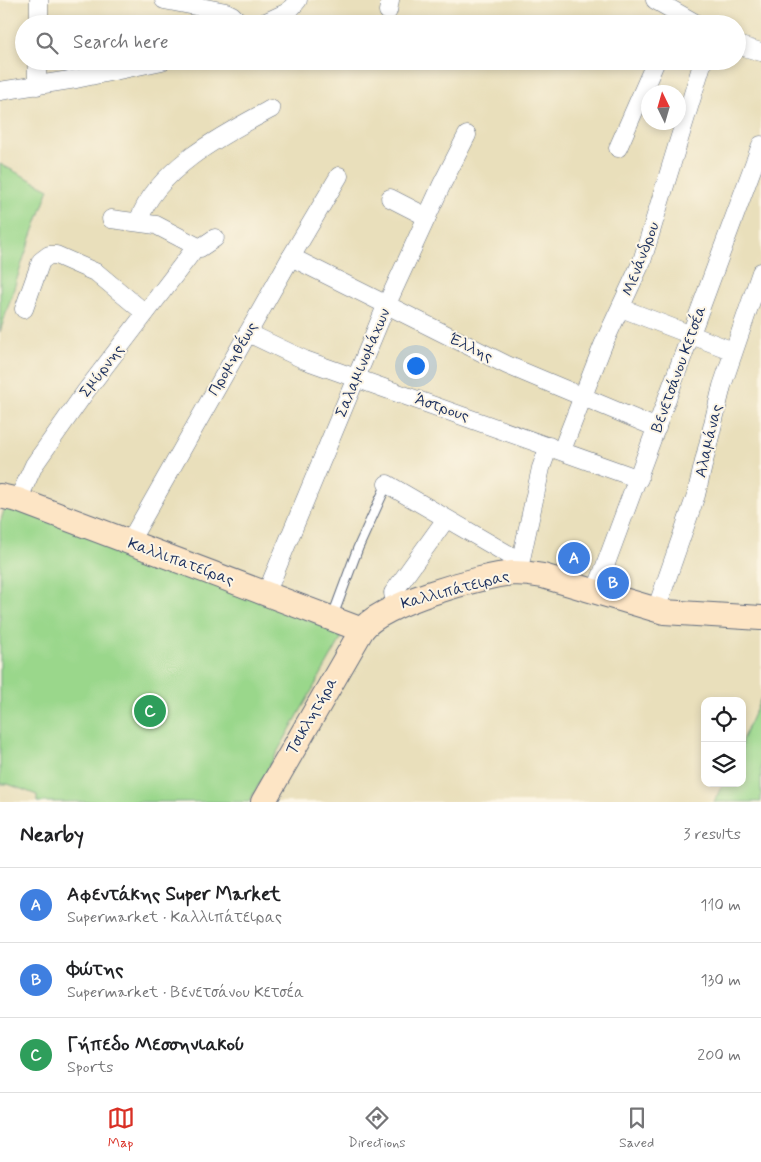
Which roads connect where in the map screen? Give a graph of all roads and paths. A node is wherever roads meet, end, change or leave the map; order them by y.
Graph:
1 (39, 0) edge
2 (164, 0) edge
3 (298, 0) edge
4 (655, 0) edge
5 (39, 15) edge
6 (232, 15) edge
7 (282, 15) edge
8 (674, 15) edge
9 (746, 48) edge
10 (761, 52) edge
11 (38, 70) edge
12 (117, 70) edge
13 (652, 70) edge
14 (700, 70) edge
15 (37, 86) junction
16 (0, 91) edge
17 (271, 109) dead end
18 (467, 135) dead end
19 (761, 145) edge
20 (618, 148) dead end
21 (340, 176) dead end
22 (390, 198) dead end
23 (426, 217) junction
24 (111, 219) dead end
25 (138, 222) junction
26 (215, 238) dead end
27 (196, 247) junction
28 (291, 257) junction
29 (761, 272) edge
30 (386, 306) junction
31 (621, 308) junction
32 (24, 309) dead end
33 (146, 313) junction
34 (248, 333) junction
35 (692, 335) junction
36 (733, 351) junction
37 (356, 377) junction
38 (583, 397) junction
39 (657, 428) junction
40 (556, 448) junction
41 (639, 478) junction
42 (387, 484) joint
43 (9, 498) edge
44 (446, 519) junction
45 (128, 543) junction
46 (518, 573) junction
47 (595, 593) junction
48 (266, 594) junction
49 (396, 606) junction
50 (656, 610) junction
51 (332, 618) junction
52 (761, 618) edge
53 (362, 630) junction
54 (263, 802) edge

1 - 5 street
2 - 6 street
3 - 7 street
4 - 8 street
9 - 10 street
11 - 15 street
12 - 15 street
13 - 20 street
14 - 31 street, Μενάνδρου
15 - 16 street
17 - 25 street
18 - 23 street, Σαλαμινομάχων
19 - 35 street, Βενετσάνου Κετσέα
21 - 28 street, Προμηθέως
22 - 23 street
23 - 30 street, Σαλαμινομάχων
24 - 25 street
25 - 27 street
26 - 27 street
27 - 33 street, Σμύρνης
28 - 30 street, Έλλης
28 - 34 street, Προμηθέως
29 - 36 street, Αλαμάνας
30 - 37 street, Σαλαμινομάχων
30 - 38 street, Έλλης
31 - 35 street
31 - 38 street, Μενάνδρου
32 - 33 street
33 - 43 street, Σμύρνης
34 - 37 street, Άστρους
34 - 45 street, Προμηθέως
35 - 36 street
35 - 39 street, Βενετσάνου Κετσέα
36 - 50 street, Αλαμάνας
37 - 40 street, Άστρους
37 - 48 street, Σαλαμινομάχων
38 - 39 street, Έλλης
38 - 40 street, Μενάνδρου
39 - 41 street, Βενετσάνου Κετσέα
40 - 41 street, Άστρους
40 - 46 street, Μενάνδρου
41 - 47 street, Βενετσάνου Κετσέα
42 - 44 street
42 - 51 lane
43 - 45 street, Καλλιπατείρας
44 - 46 street
44 - 49 street
45 - 48 street, Καλλιπατείρας
46 - 47 street, Καλλιπάτειρας
46 - 49 street, Καλλιπάτειρας
47 - 50 street, Καλλιπάτειρας
48 - 51 street, Καλλιπατείρας
49 - 53 street, Καλλιπάτειρας
50 - 52 street, Καλλιπάτειρας
51 - 53 street, Καλλιπατείρας
53 - 54 street, Τσικλητήρα

